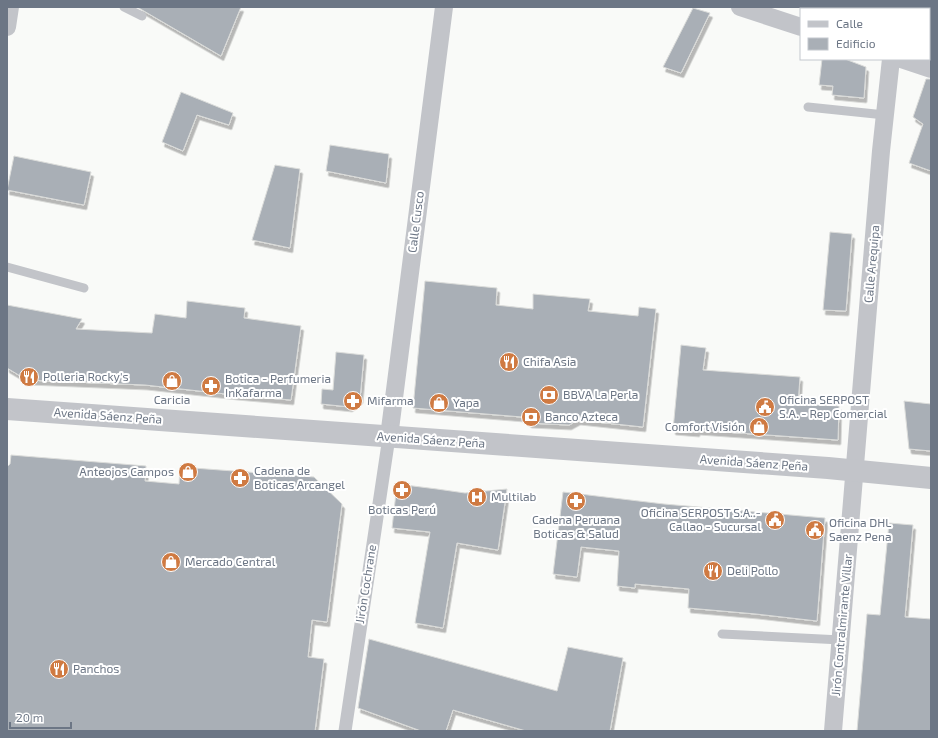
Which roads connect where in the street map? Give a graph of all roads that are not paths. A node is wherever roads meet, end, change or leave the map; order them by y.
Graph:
1 (10, 7) edge
2 (124, 7) edge
3 (444, 7) edge
4 (740, 7) edge
5 (142, 16) dead end
6 (7, 27) edge
7 (800, 27) edge
8 (891, 60) edge
9 (904, 60) edge
10 (931, 69) edge
11 (808, 107) dead end
12 (885, 114) junction
13 (7, 267) edge
14 (84, 288) dead end
15 (7, 409) edge
16 (388, 437) junction
17 (855, 470) junction
18 (931, 478) edge
19 (722, 634) dead end
20 (840, 640) junction
21 (344, 731) edge
22 (833, 731) edge

1 - 6 street
2 - 5 lane
3 - 16 street, Calle Cusco
4 - 7 street
8 - 12 street, Calle Arequipa
9 - 10 street
11 - 12 lane
12 - 17 street, Calle Arequipa
13 - 14 lane
15 - 16 street, Avenida Sáenz Peña
16 - 17 street, Avenida Sáenz Peña
16 - 21 street, Jirón Cochrane
17 - 18 street, Avenida Sáenz Peña
17 - 20 street, Jirón Contralmirante Villar
19 - 20 lane
20 - 22 street, Jirón Contralmirante Villar

